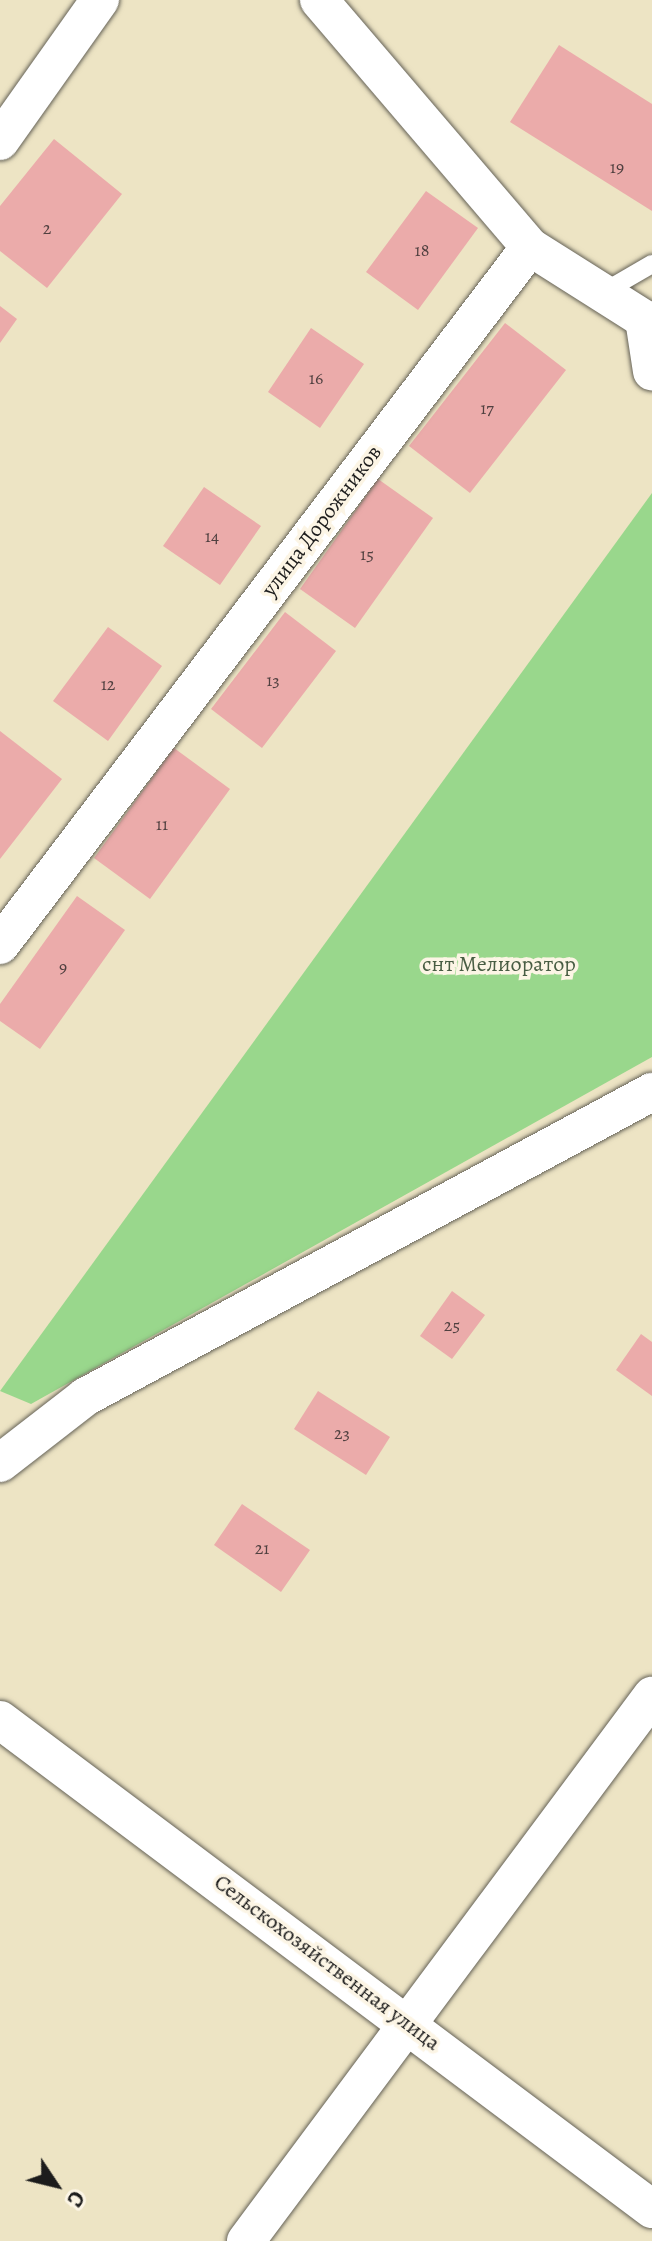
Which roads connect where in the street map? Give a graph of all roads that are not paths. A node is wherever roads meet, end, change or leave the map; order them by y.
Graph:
1 (100, 0) edge
2 (319, 0) edge
3 (0, 141) edge
4 (530, 247) junction
5 (652, 264) edge
6 (602, 293) junction
7 (652, 371) edge
8 (0, 945) edge
9 (652, 1092) edge
10 (0, 1463) edge
11 (652, 1696) edge
12 (0, 1720) edge
13 (407, 2023) junction
14 (652, 2209) edge
15 (246, 2241) edge

1 - 3 street
2 - 4 street
4 - 6 street
4 - 8 street, улица Дорожников
5 - 6 lane
6 - 7 street
9 - 10 street
11 - 13 street
12 - 13 street, Сельскохозяйственная улица
13 - 14 street, Сельскохозяйственная улица
13 - 15 street

